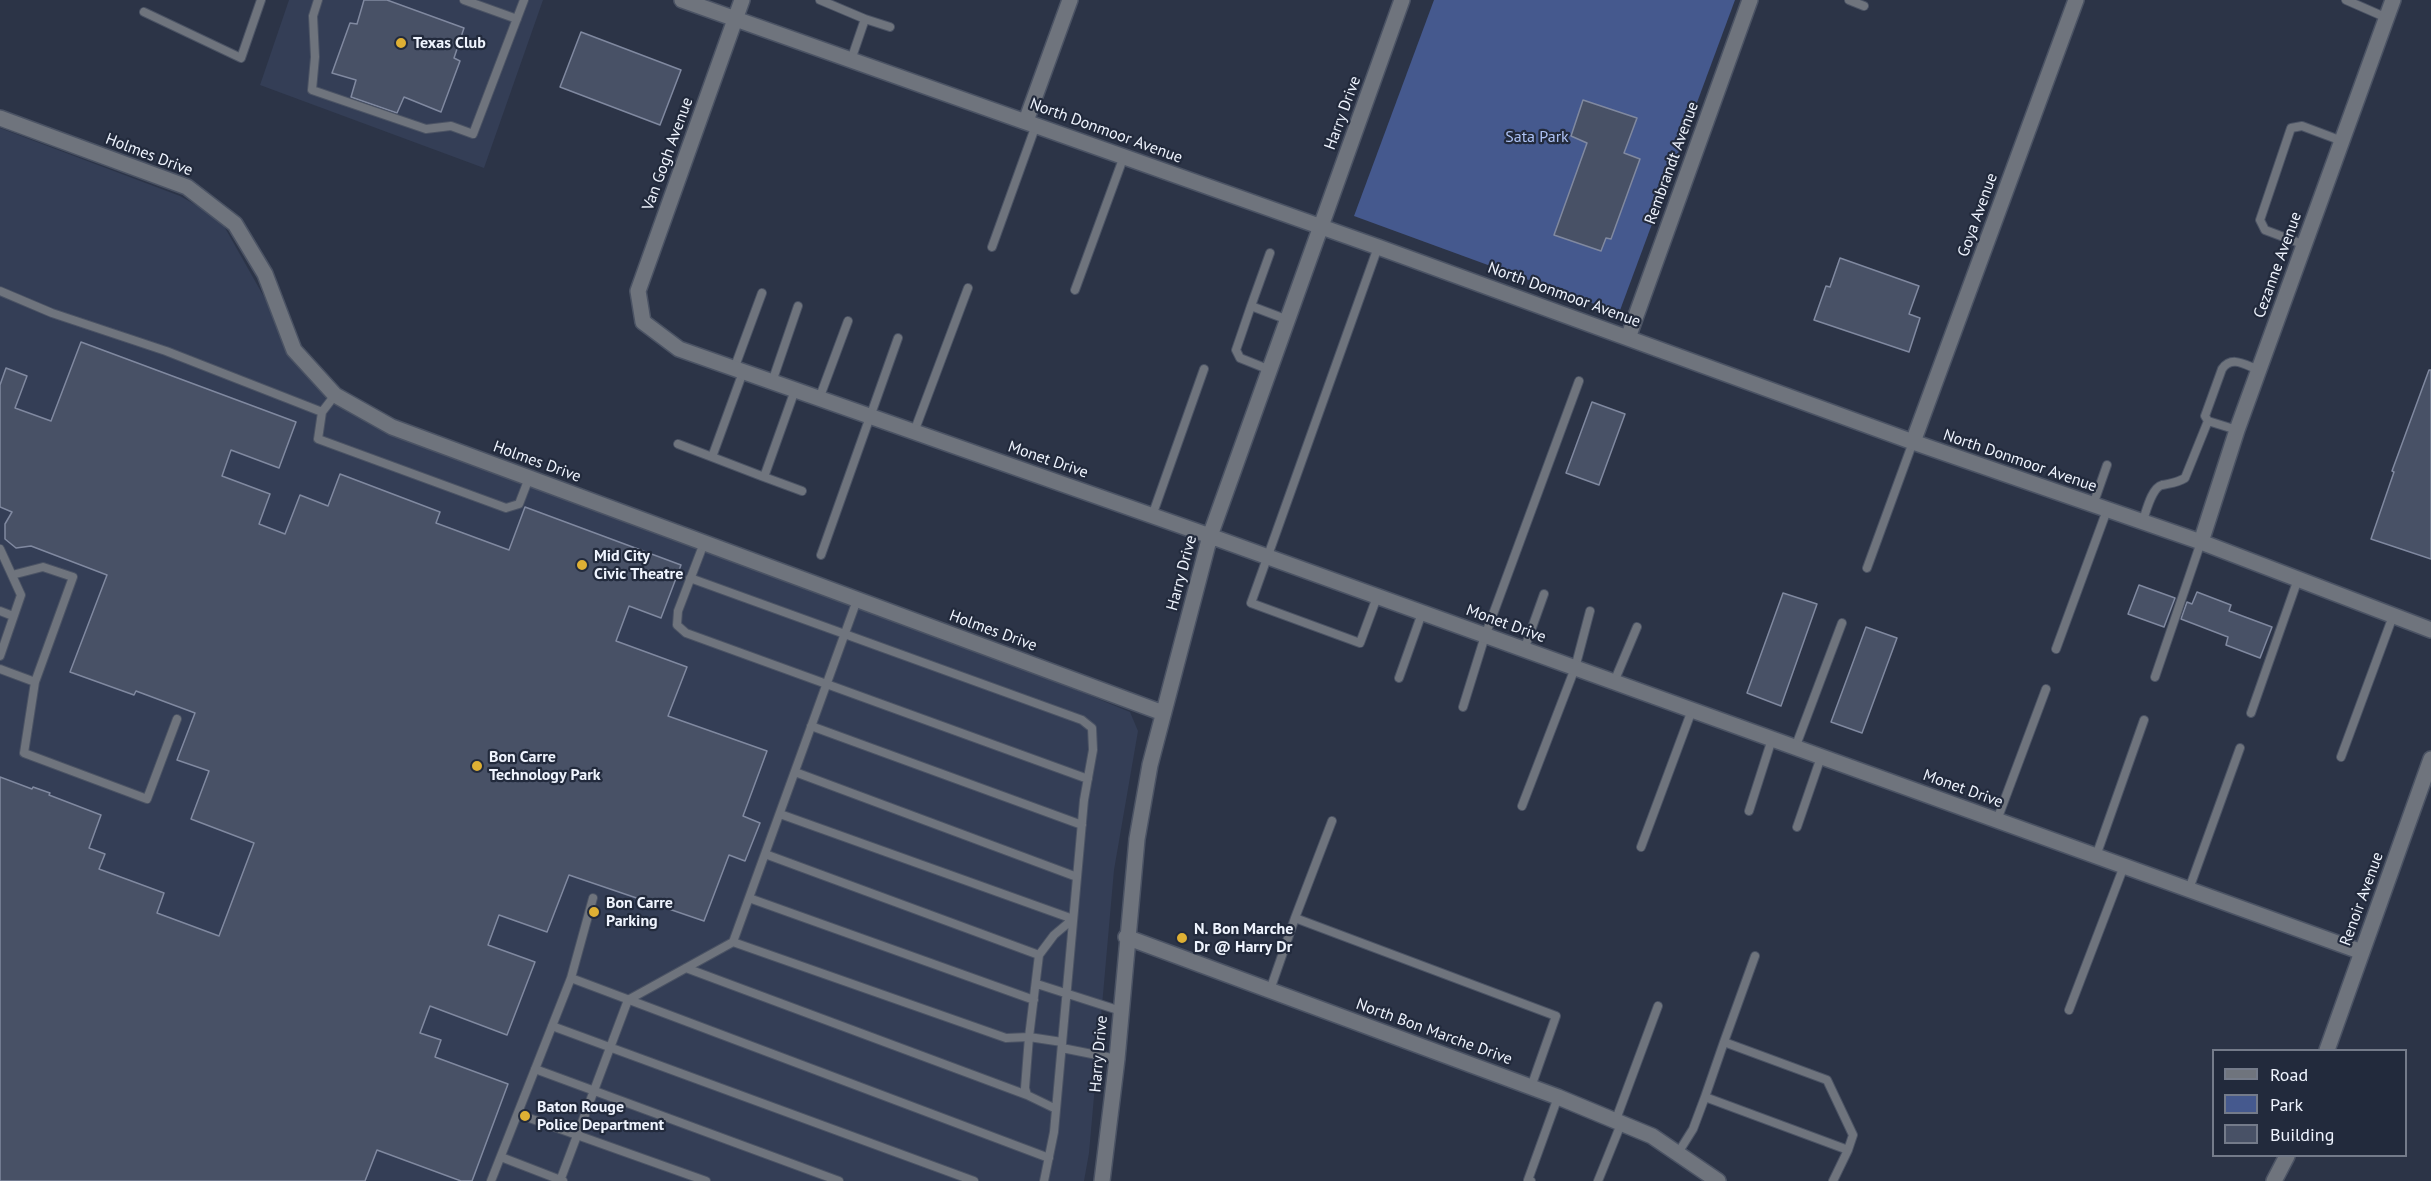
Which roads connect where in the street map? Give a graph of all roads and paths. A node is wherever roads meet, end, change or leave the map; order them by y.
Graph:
1 (261, 0) edge
2 (318, 0) edge
3 (464, 0) edge
4 (524, 0) edge
5 (682, 0) edge
6 (742, 0) edge
7 (820, 0) edge
8 (1070, 0) edge
9 (1402, 0) edge
10 (1750, 0) edge
11 (1849, 0) edge
12 (2076, 0) edge
13 (2346, 0) edge
14 (2393, 0) edge
15 (1864, 6) dead end
16 (144, 12) dead end
17 (2386, 18) junction
18 (517, 19) junction
19 (865, 19) junction
20 (735, 20) junction
21 (890, 27) dead end
22 (851, 60) junction
23 (0, 118) edge
24 (1031, 123) junction
25 (2342, 141) junction
26 (1124, 156) junction
27 (1321, 228) junction
28 (2305, 244) junction
29 (992, 247) dead end
30 (1378, 247) junction
31 (1270, 253) dead end
32 (968, 288) dead end
33 (1075, 290) dead end
34 (0, 291) edge
35 (762, 293) dead end
36 (798, 306) dead end
37 (1251, 306) junction
38 (1288, 320) junction
39 (848, 321) dead end
40 (643, 322) joint
41 (898, 338) dead end
42 (1628, 338) junction
43 (1204, 369) dead end
44 (738, 370) junction
45 (1270, 370) junction
46 (2259, 370) junction
47 (1579, 381) dead end
48 (772, 382) junction
49 (795, 390) junction
50 (335, 395) junction
51 (819, 399) junction
52 (322, 412) junction
53 (870, 417) junction
54 (2208, 421) junction
55 (2238, 430) junction
56 (914, 432) junction
57 (1913, 442) junction
58 (678, 444) dead end
59 (712, 457) junction
60 (2107, 465) dead end
61 (764, 477) junction
62 (529, 478) junction
63 (802, 491) dead end
64 (2100, 508) junction
65 (1152, 516) junction
66 (2142, 523) junction
67 (1210, 536) junction
68 (2200, 542) junction
69 (704, 543) junction
70 (0, 549) edge
71 (821, 555) dead end
72 (1266, 557) junction
73 (1867, 568) dead end
74 (12, 575) junction
75 (690, 578) junction
76 (2298, 579) junction
77 (1544, 594) dead end
78 (1377, 597) junction
79 (857, 600) junction
80 (1590, 610) dead end
81 (0, 611) edge
82 (1422, 613) junction
83 (13, 616) junction
84 (2393, 616) junction
85 (1842, 623) dead end
86 (1637, 627) dead end
87 (2431, 630) edge
88 (845, 633) junction
89 (1485, 636) junction
90 (2056, 649) dead end
91 (1524, 650) junction
92 (0, 656) edge
93 (1575, 668) junction
94 (0, 669) edge
95 (2155, 677) dead end
96 (1399, 678) dead end
97 (35, 682) junction
98 (1614, 682) junction
99 (827, 683) junction
100 (2046, 689) dead end
101 (1463, 707) dead end
102 (1692, 710) junction
103 (1163, 713) junction
104 (2251, 713) dead end
105 (177, 719) dead end
106 (2144, 720) dead end
107 (811, 726) junction
108 (1772, 739) junction
109 (1795, 748) junction
110 (2240, 748) dead end
111 (1821, 757) junction
112 (2341, 757) dead end
113 (2431, 759) edge
114 (795, 772) junction
115 (1088, 780) junction
116 (1522, 806) dead end
117 (1749, 811) dead end
118 (780, 814) junction
119 (1997, 820) junction
120 (1332, 821) dead end
121 (1082, 825) junction
122 (1797, 827) dead end
123 (1641, 847) dead end
124 (765, 854) junction
125 (2096, 856) junction
126 (2124, 866) junction
127 (1077, 876) junction
128 (2189, 889) junction
129 (593, 898) dead end
130 (749, 898) junction
131 (1295, 918) junction
132 (1073, 920) junction
133 (1126, 938) junction
134 (733, 942) junction
135 (2362, 952) junction
136 (1039, 955) junction
137 (1755, 956) dead end
138 (686, 968) junction
139 (571, 978) junction
140 (1036, 984) junction
141 (1270, 990) junction
142 (1067, 993) junction
143 (628, 1000) junction
144 (1034, 1000) junction
145 (1658, 1006) dead end
146 (2069, 1010) dead end
147 (1121, 1011) junction
148 (552, 1026) junction
149 (1029, 1037) junction
150 (1724, 1042) junction
151 (1062, 1045) junction
152 (610, 1047) junction
153 (2327, 1049) edge
154 (1117, 1059) junction
155 (535, 1069) junction
156 (1531, 1087) junction
157 (594, 1091) junction
158 (1027, 1095) junction
159 (1558, 1096) junction
160 (1705, 1097) junction
161 (1056, 1109) junction
162 (518, 1114) junction
163 (1618, 1123) junction
164 (578, 1134) junction
165 (1848, 1150) junction
166 (1678, 1154) junction
167 (501, 1157) junction
168 (2286, 1157) edge
169 (1049, 1158) junction
170 (1528, 1180) edge
171 (491, 1181) edge
172 (562, 1181) edge
173 (706, 1181) edge
174 (839, 1181) edge
175 (974, 1181) edge
176 (1044, 1181) edge
177 (1102, 1181) edge
178 (1598, 1181) edge
179 (1718, 1181) edge
180 (1833, 1181) edge
181 (2274, 1181) edge

1 - 16 lane
2 - 18 lane
3 - 18 lane
4 - 18 lane
5 - 20 street, North Donmoor Avenue
6 - 20 street, Van Gogh Avenue
7 - 19 lane
8 - 24 street
9 - 27 street, Harry Drive
10 - 42 street, Rembrandt Avenue
11 - 15 lane
12 - 57 street, Goya Avenue
13 - 17 lane
14 - 17 street, Cezanne Avenue
17 - 25 street, Cezanne Avenue
19 - 21 lane
19 - 22 lane
20 - 22 street, North Donmoor Avenue
20 - 40 street, Van Gogh Avenue
22 - 24 street, North Donmoor Avenue
23 - 50 street, Holmes Drive
24 - 26 street, North Donmoor Avenue
24 - 29 lane
25 - 28 street, Cezanne Avenue
25 - 28 lane
26 - 27 street, North Donmoor Avenue
26 - 33 lane
27 - 30 street, North Donmoor Avenue
27 - 38 street, Harry Drive
28 - 46 street, Cezanne Avenue
30 - 42 street, North Donmoor Avenue
30 - 72 lane
31 - 37 lane
32 - 56 lane
34 - 52 lane
35 - 44 lane
36 - 48 lane
37 - 38 lane
37 - 45 lane
38 - 45 street, Harry Drive
39 - 51 lane
40 - 44 street, Monet Drive
41 - 53 lane
42 - 57 street, North Donmoor Avenue
43 - 65 lane
44 - 48 street, Monet Drive
44 - 59 lane
45 - 67 street, Harry Drive
46 - 54 lane
46 - 55 street, Cezanne Avenue
47 - 89 lane
48 - 49 street, Monet Drive
49 - 51 street, Monet Drive
49 - 61 lane
50 - 52 lane
50 - 62 street, Holmes Drive
51 - 53 street, Monet Drive
52 - 62 lane
53 - 56 street, Monet Drive
53 - 71 lane
54 - 55 lane
54 - 66 lane
55 - 68 street, Cezanne Avenue
56 - 65 street, Monet Drive
57 - 64 street, North Donmoor Avenue
57 - 73 lane
58 - 59 lane
59 - 61 lane
60 - 64 lane
61 - 63 lane
62 - 69 street, Holmes Drive
64 - 66 street, North Donmoor Avenue
64 - 90 lane
65 - 67 street, Monet Drive
66 - 68 street, North Donmoor Avenue
67 - 72 street, Monet Drive
67 - 103 street, Harry Drive
68 - 76 street, North Donmoor Avenue
68 - 95 lane
69 - 75 lane
69 - 79 street, Holmes Drive
70 - 74 lane
72 - 78 street, Monet Drive
72 - 78 lane
74 - 83 lane
74 - 97 lane
75 - 88 lane
75 - 99 lane
76 - 84 street, North Donmoor Avenue
76 - 104 lane
77 - 91 lane
78 - 82 street, Monet Drive
79 - 88 lane
79 - 103 street, Holmes Drive
80 - 93 lane
81 - 83 lane
82 - 89 street, Monet Drive
82 - 96 lane
83 - 92 lane
84 - 87 street, North Donmoor Avenue
84 - 112 lane
85 - 109 lane
86 - 98 lane
88 - 99 lane
88 - 115 lane
89 - 91 street, Monet Drive
89 - 101 lane
91 - 93 street, Monet Drive
93 - 98 street, Monet Drive
93 - 116 lane
94 - 97 lane
97 - 105 lane
98 - 102 street, Monet Drive
99 - 107 lane
99 - 115 lane
100 - 119 lane
102 - 108 street, Monet Drive
102 - 123 lane
103 - 133 street, Harry Drive
106 - 125 lane
107 - 114 lane
107 - 121 lane
108 - 109 street, Monet Drive
108 - 117 lane
109 - 111 street, Monet Drive
110 - 128 lane
111 - 119 street, Monet Drive
111 - 122 lane
113 - 135 street, Renoir Avenue
114 - 118 lane
114 - 127 lane
115 - 121 lane
118 - 124 lane
118 - 132 lane
119 - 125 street, Monet Drive
120 - 131 lane
121 - 127 lane
124 - 130 lane
124 - 136 lane
125 - 126 street, Monet Drive
126 - 128 street, Monet Drive
126 - 146 lane
127 - 132 lane
128 - 135 street, Monet Drive
129 - 139 lane
130 - 134 lane
130 - 144 lane
131 - 141 lane
131 - 156 lane
132 - 136 lane
132 - 142 lane
133 - 141 street, North Bon Marche Drive
133 - 147 street, Harry Drive
134 - 138 lane
134 - 149 lane
135 - 153 street, Renoir Avenue
136 - 140 lane
137 - 150 lane
138 - 143 lane
138 - 158 lane
139 - 143 lane
139 - 148 lane
140 - 142 lane
140 - 144 lane
141 - 156 street, North Bon Marche Drive
142 - 147 lane
142 - 151 lane
143 - 152 lane
143 - 169 lane
144 - 149 lane
145 - 163 lane
147 - 154 street, Harry Drive
148 - 152 lane
148 - 155 lane
149 - 151 lane
149 - 158 lane
150 - 160 lane
150 - 165 lane
151 - 154 lane
151 - 161 lane
152 - 157 lane
152 - 175 lane
154 - 177 street, Harry Drive
155 - 157 lane
155 - 162 lane
156 - 159 street, North Bon Marche Drive
157 - 164 lane
157 - 174 lane
158 - 161 lane
159 - 163 street, North Bon Marche Drive
159 - 170 lane
160 - 165 lane
160 - 166 lane
161 - 169 lane
162 - 164 lane
162 - 167 lane
163 - 166 street, North Bon Marche Drive
163 - 178 lane
164 - 172 lane
164 - 173 lane
165 - 180 lane
166 - 179 street, North Bon Marche Drive
167 - 171 lane
167 - 172 lane
168 - 181 street
169 - 176 lane

